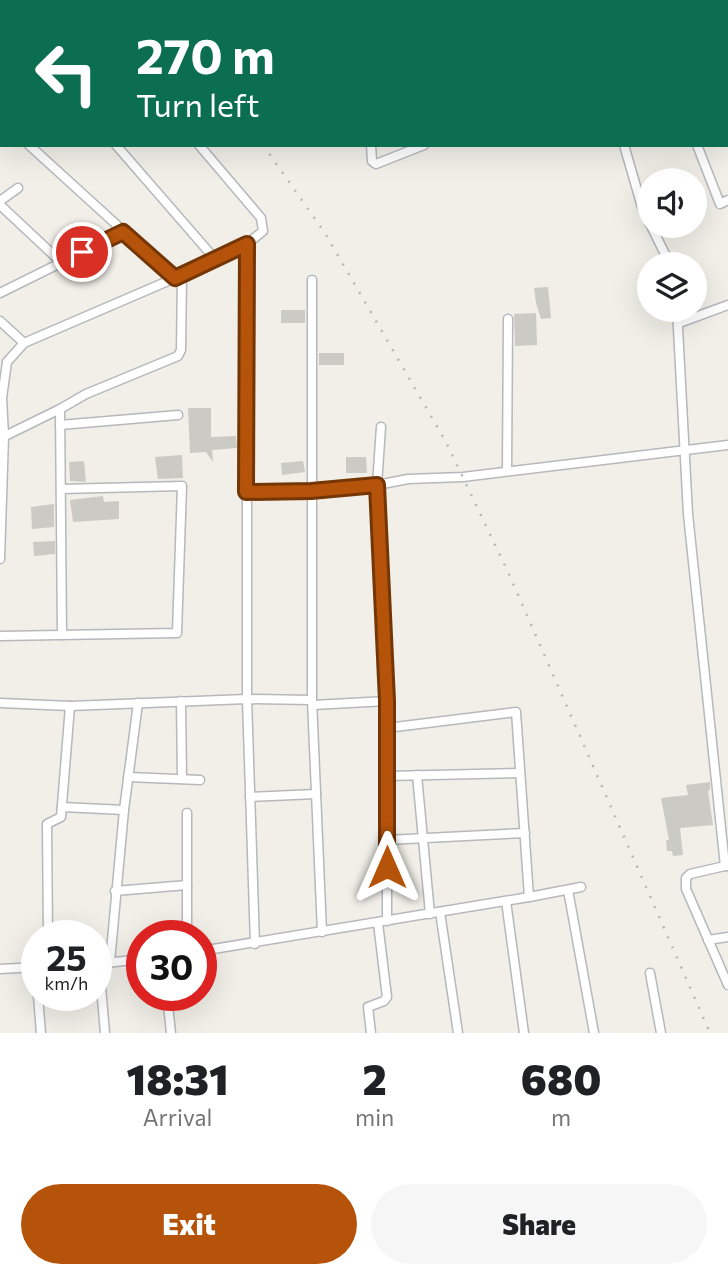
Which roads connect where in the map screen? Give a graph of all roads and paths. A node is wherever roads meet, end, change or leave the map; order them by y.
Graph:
1 (31, 147) edge
2 (118, 147) edge
3 (202, 147) edge
4 (371, 147) edge
5 (419, 147) edge
6 (625, 147) edge
7 (698, 147) edge
8 (18, 188) dead end
9 (637, 190) edge
10 (728, 200) edge
11 (0, 203) edge
12 (123, 232) junction
13 (247, 244) junction
14 (215, 259) junction
15 (61, 262) junction
16 (178, 276) junction
17 (312, 280) dead end
18 (0, 293) edge
19 (728, 304) edge
20 (508, 319) dead end
21 (0, 321) edge
22 (679, 323) joint
23 (24, 344) junction
24 (1, 398) edge
25 (60, 409) junction
26 (178, 415) dead end
27 (60, 425) junction
28 (381, 427) dead end
29 (2, 438) edge
30 (728, 445) edge
31 (685, 449) junction
32 (507, 471) junction
33 (377, 485) junction
34 (61, 489) junction
35 (311, 491) junction
36 (246, 492) junction
37 (0, 559) edge
38 (62, 635) junction
39 (0, 636) edge
40 (247, 699) junction
41 (181, 701) junction
42 (387, 701) junction
43 (0, 703) edge
44 (138, 703) junction
45 (313, 703) junction
46 (70, 706) junction
47 (387, 728) junction
48 (520, 773) junction
49 (417, 775) junction
50 (387, 776) junction
51 (128, 777) junction
52 (183, 779) junction
53 (200, 779) dead end
54 (316, 794) junction
55 (250, 797) junction
56 (62, 807) junction
57 (124, 810) junction
58 (187, 813) dead end
59 (525, 833) junction
60 (423, 837) junction
61 (387, 840) junction
62 (727, 866) edge
63 (187, 885) junction
64 (581, 887) dead end
65 (568, 890) junction
66 (115, 891) junction
67 (529, 897) junction
68 (506, 901) junction
69 (440, 912) junction
70 (430, 914) junction
71 (48, 920) edge
72 (187, 920) edge
73 (387, 921) junction
74 (377, 923) junction
75 (322, 932) junction
76 (112, 934) edge
77 (728, 937) edge
78 (708, 940) junction
79 (254, 944) junction
80 (217, 949) edge
81 (21, 968) edge
82 (0, 969) edge
83 (650, 973) dead end
84 (728, 985) edge
85 (39, 1011) edge
86 (103, 1011) edge
87 (169, 1011) edge
88 (41, 1033) edge
89 (105, 1033) edge
90 (171, 1033) edge
91 (371, 1033) edge
92 (458, 1033) edge
93 (524, 1033) edge
94 (594, 1033) edge
95 (661, 1033) edge

1 - 12 street
2 - 14 street
3 - 13 street
4 - 5 street
6 - 9 street
7 - 10 street
8 - 11 street
11 - 15 street
12 - 15 street
12 - 16 street
13 - 14 street
13 - 36 street
14 - 16 street
15 - 18 street
16 - 23 street
16 - 25 street
17 - 35 street
19 - 22 street
20 - 32 street
21 - 23 street
22 - 31 street
23 - 24 street
24 - 29 street
25 - 27 street
25 - 29 street
26 - 27 street
27 - 34 street
28 - 33 street
29 - 37 street
30 - 31 street
31 - 32 street
31 - 62 street
32 - 33 street
33 - 35 street
33 - 42 street
34 - 38 street
34 - 38 street
35 - 36 street
35 - 45 street
36 - 40 street
38 - 39 street
40 - 41 street
40 - 45 street
40 - 55 street
41 - 44 street
41 - 52 street
42 - 45 street
42 - 47 street
43 - 46 street
44 - 46 street
44 - 51 street
45 - 54 street
46 - 56 street
47 - 48 street
47 - 50 street
48 - 49 street
48 - 59 street
49 - 50 street
49 - 60 street
50 - 61 street
51 - 52 street
51 - 57 street
52 - 53 street
54 - 55 street
54 - 75 street
55 - 79 street
56 - 57 street
56 - 71 street
57 - 66 street
58 - 63 street
59 - 60 street
59 - 67 street
60 - 61 street
60 - 70 street
61 - 73 street
62 - 78 street
63 - 66 street
63 - 72 street
64 - 65 street
65 - 67 street
65 - 94 street
66 - 76 street
67 - 68 street
68 - 69 street
68 - 93 street
69 - 70 street
69 - 92 street
70 - 73 street
73 - 74 street
74 - 75 street
74 - 91 street
75 - 79 street
77 - 78 street
78 - 84 street
79 - 80 street
81 - 82 street
83 - 95 street
85 - 88 street
86 - 89 street
87 - 90 street

